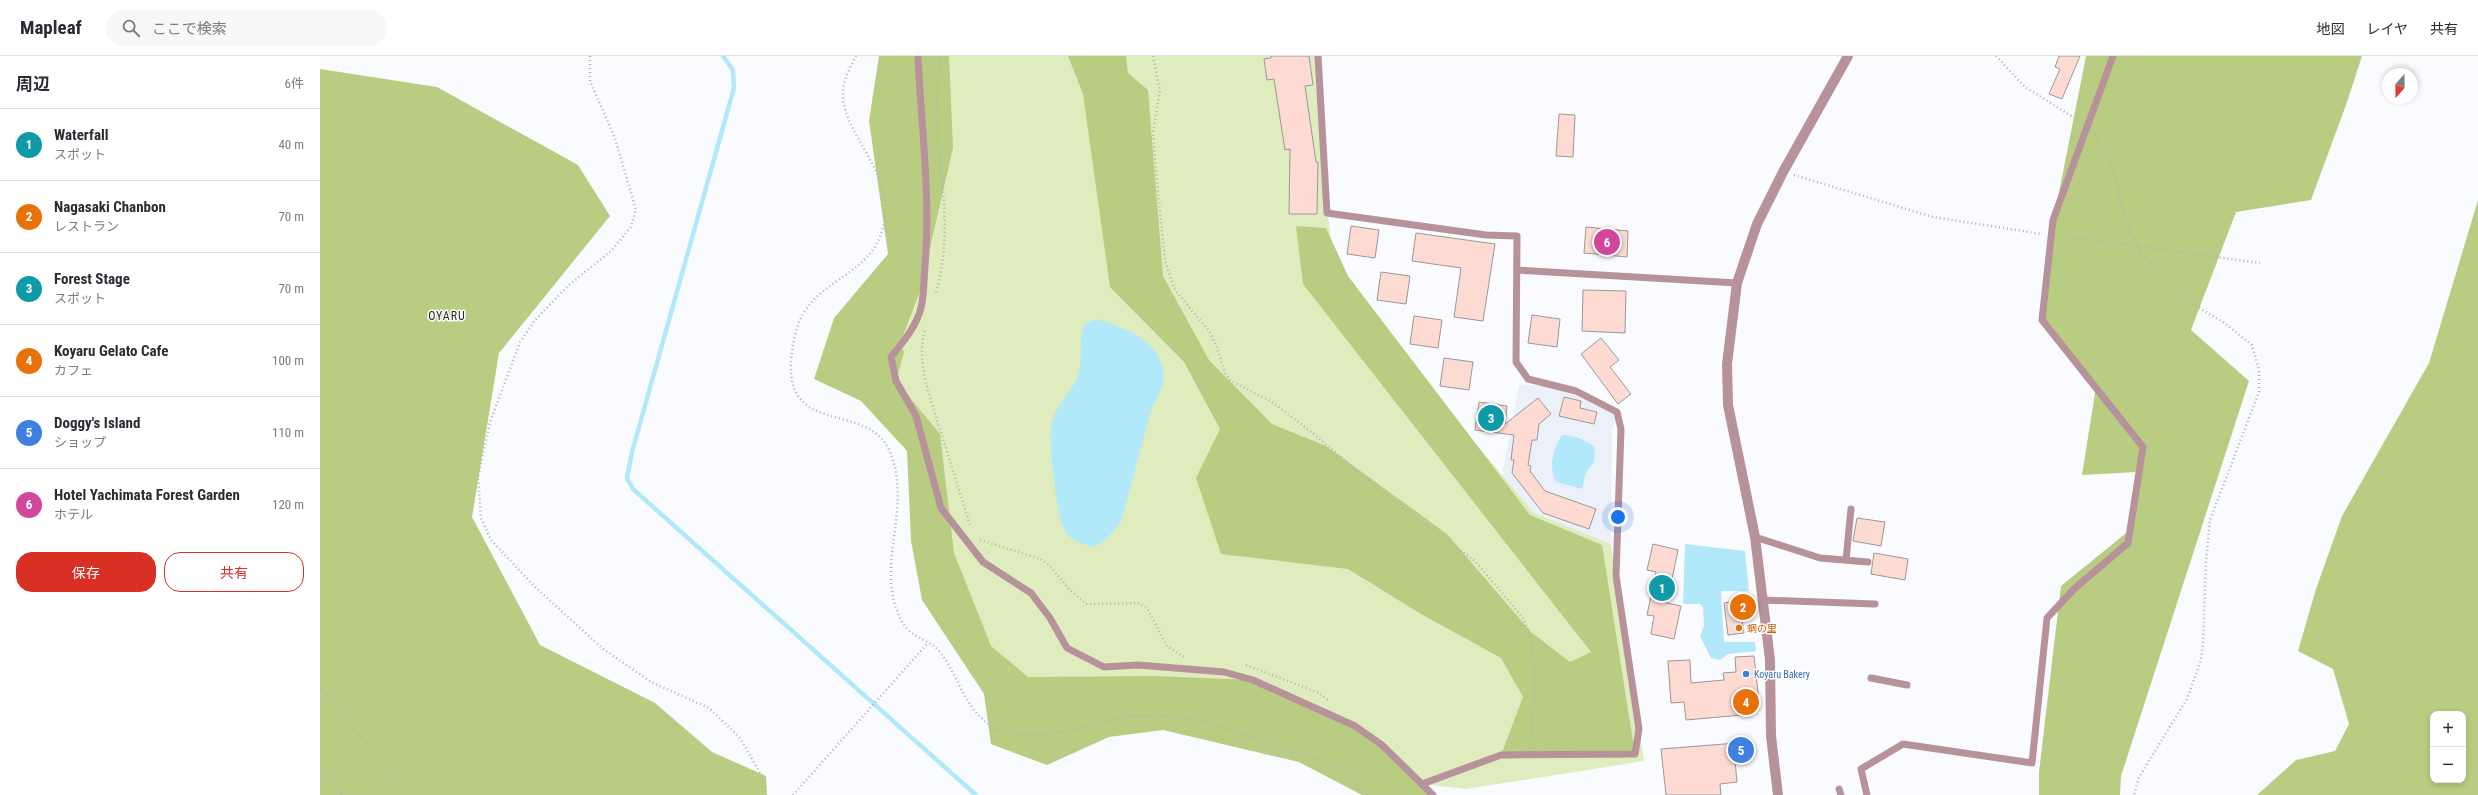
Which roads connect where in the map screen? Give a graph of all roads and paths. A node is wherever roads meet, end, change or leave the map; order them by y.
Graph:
1 (590, 56) edge
2 (856, 56) edge
3 (918, 56) edge
4 (940, 56) edge
5 (1153, 56) edge
6 (1318, 56) edge
7 (1848, 56) edge
8 (1996, 56) edge
9 (2113, 56) edge
10 (2084, 124) dead end
11 (2091, 128) dead end
12 (1783, 172) junction
13 (2043, 234) dead end
14 (2059, 236) dead end
15 (2260, 263) dead end
16 (1517, 270) junction
17 (1737, 283) junction
18 (935, 296) dead end
19 (926, 325) dead end
20 (1851, 509) dead end
21 (973, 532) dead end
22 (1755, 537) junction
23 (977, 539) dead end
24 (1846, 560) junction
25 (1868, 562) dead end
26 (1762, 600) junction
27 (1875, 604) dead end
28 (928, 643) junction
29 (1186, 657) dead end
30 (1242, 664) dead end
31 (1871, 678) dead end
32 (1907, 685) dead end
33 (320, 689) edge
34 (1331, 702) dead end
35 (1529, 755) junction
36 (320, 770) edge
37 (1422, 784) junction
38 (342, 795) edge
39 (412, 795) edge
40 (767, 795) edge
41 (793, 795) edge
42 (1368, 795) edge
43 (1433, 795) edge
44 (1778, 795) edge
45 (1867, 795) edge
46 (2134, 795) edge

1 - 40 path
2 - 28 path
3 - 37 lane
4 - 18 path
5 - 35 path
6 - 16 lane
7 - 12 street
8 - 10 path
9 - 45 lane
11 - 46 path
12 - 13 path
12 - 17 street
14 - 15 path
16 - 17 lane
16 - 35 lane
17 - 22 street
19 - 21 path
20 - 24 lane
22 - 24 lane
22 - 26 street
23 - 29 path
24 - 25 lane
26 - 27 lane
26 - 44 street
28 - 41 path
28 - 42 path
30 - 34 path
31 - 32 lane
33 - 39 path
35 - 37 lane
36 - 38 path
37 - 43 lane

